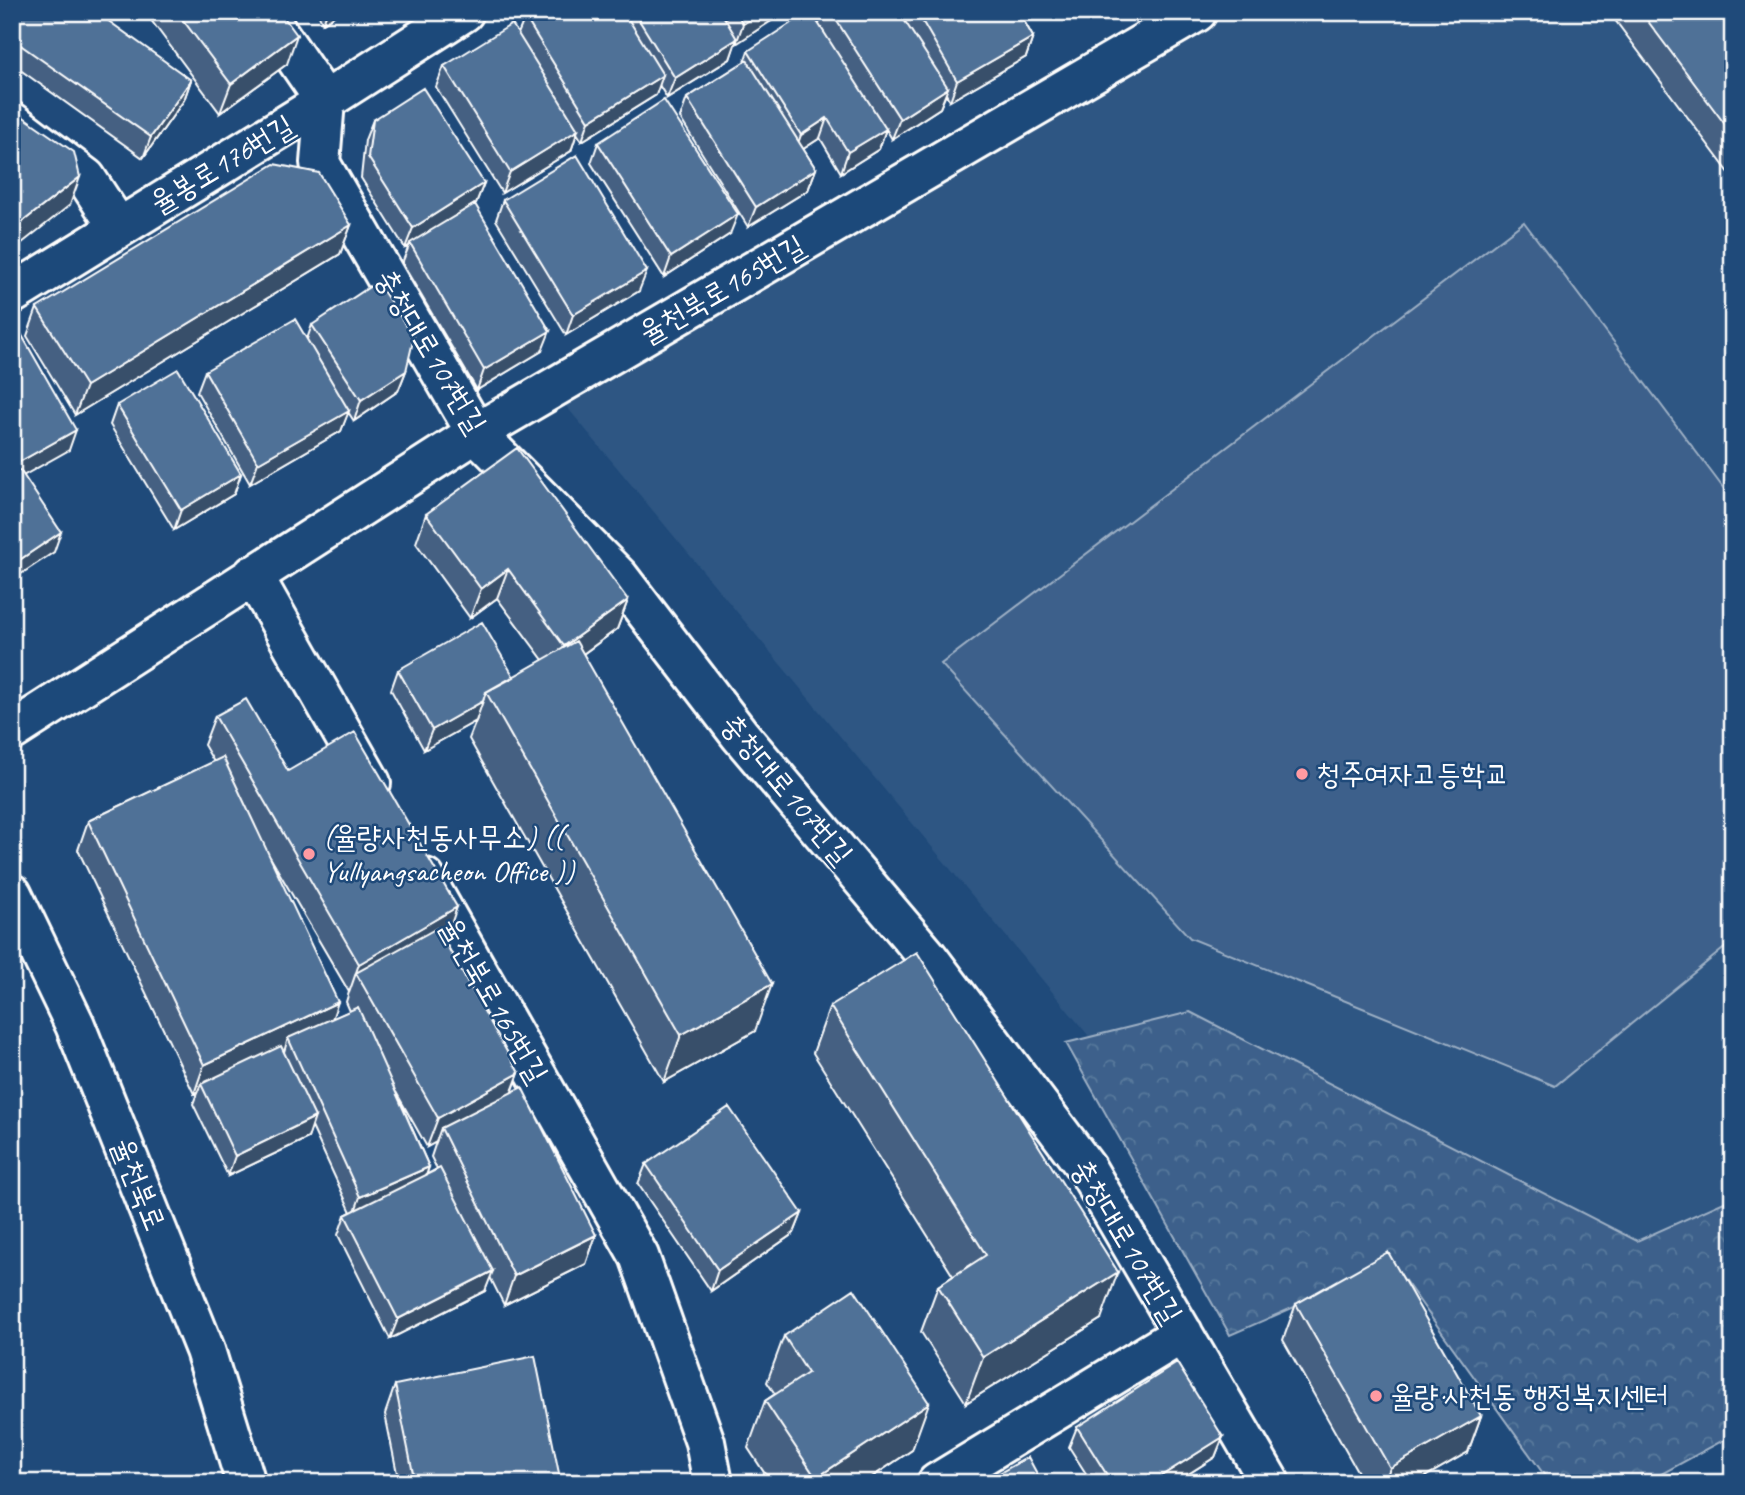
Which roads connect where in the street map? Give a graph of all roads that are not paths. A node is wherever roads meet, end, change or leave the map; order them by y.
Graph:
1 (264, 12) edge
2 (464, 12) edge
3 (1197, 12) edge
4 (325, 101) junction
5 (12, 122) edge
6 (118, 228) junction
7 (12, 294) edge
8 (476, 433) junction
9 (253, 575) junction
10 (12, 731) edge
11 (12, 894) edge
12 (1183, 1333) junction
13 (246, 1483) edge
14 (713, 1483) edge
15 (937, 1483) edge
16 (1270, 1483) edge

1 - 4 street, 율봉로176번길
2 - 4 street, 율봉로176번길
3 - 8 street, 율천북로165번길
4 - 6 street, 율봉로176번길
4 - 8 street, 충청대로107번길
5 - 6 street, 율봉로176번길
6 - 7 street, 율봉로176번길
8 - 9 street, 율천북로165번길
8 - 12 street, 충청대로107번길
9 - 10 street, 율천북로165번길
9 - 14 street, 율천북로165번길
11 - 13 street, 율천북로
12 - 15 street
12 - 16 street, 충청대로107번길

